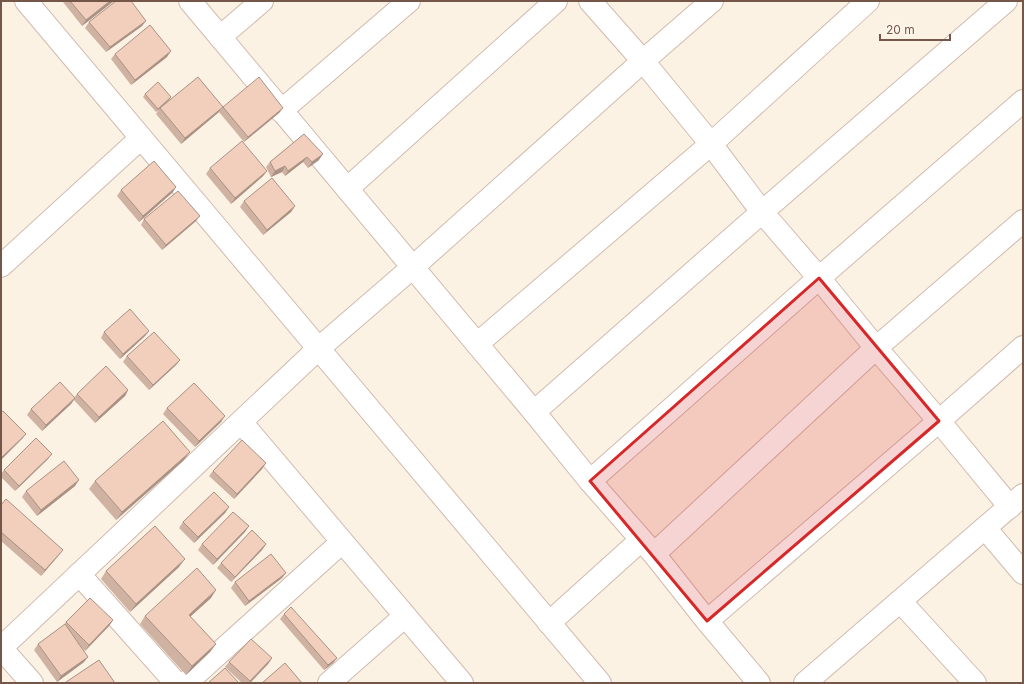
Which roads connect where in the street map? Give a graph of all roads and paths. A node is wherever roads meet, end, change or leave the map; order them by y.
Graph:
1 (26, 1) edge
2 (190, 1) edge
3 (262, 1) edge
4 (409, 1) edge
5 (556, 1) edge
6 (590, 1) edge
7 (712, 1) edge
8 (868, 1) edge
9 (1006, 1) edge
10 (220, 37) junction
11 (643, 61) junction
12 (1023, 101) edge
13 (282, 111) junction
14 (141, 138) junction
15 (711, 144) junction
16 (347, 189) junction
17 (762, 212) junction
18 (1023, 221) edge
19 (1, 266) edge
20 (413, 267) junction
21 (819, 278) junction
22 (476, 344) junction
23 (1023, 347) edge
24 (876, 348) junction
25 (318, 349) junction
26 (534, 412) junction
27 (939, 421) junction
28 (241, 422) junction
29 (590, 480) junction
30 (1016, 501) edge
31 (985, 528) junction
32 (342, 542) junction
33 (648, 547) junction
34 (1023, 573) edge
35 (80, 574) junction
36 (900, 601) junction
37 (405, 616) junction
38 (707, 621) junction
39 (549, 623) junction
40 (1, 648) edge
41 (32, 683) edge
42 (176, 683) edge
43 (186, 683) edge
44 (329, 683) edge
45 (462, 683) edge
46 (600, 683) edge
47 (759, 683) edge
48 (805, 683) edge
49 (974, 683) edge

1 - 14 street
2 - 10 street
3 - 10 street
4 - 13 street
5 - 16 street
6 - 11 street
7 - 11 street
8 - 15 street
9 - 17 street
10 - 13 street
11 - 15 street
11 - 20 street
12 - 21 street
13 - 16 street
14 - 19 street
14 - 25 street
15 - 17 street
15 - 22 street
16 - 20 street
17 - 21 street
17 - 26 street
18 - 24 street
20 - 22 street
20 - 25 street
21 - 24 street
21 - 29 street
22 - 26 street
23 - 27 street
24 - 27 street
24 - 33 street
25 - 28 street
25 - 39 street
26 - 29 street
27 - 30 street
27 - 38 street
28 - 32 street
28 - 35 street
29 - 33 street
30 - 31 street
31 - 34 street
31 - 36 street
32 - 37 street
32 - 43 street
33 - 38 street
33 - 39 street
35 - 40 street
35 - 42 street
36 - 48 street
36 - 49 street
37 - 44 street
37 - 45 street
38 - 47 street
39 - 46 street
40 - 41 street

